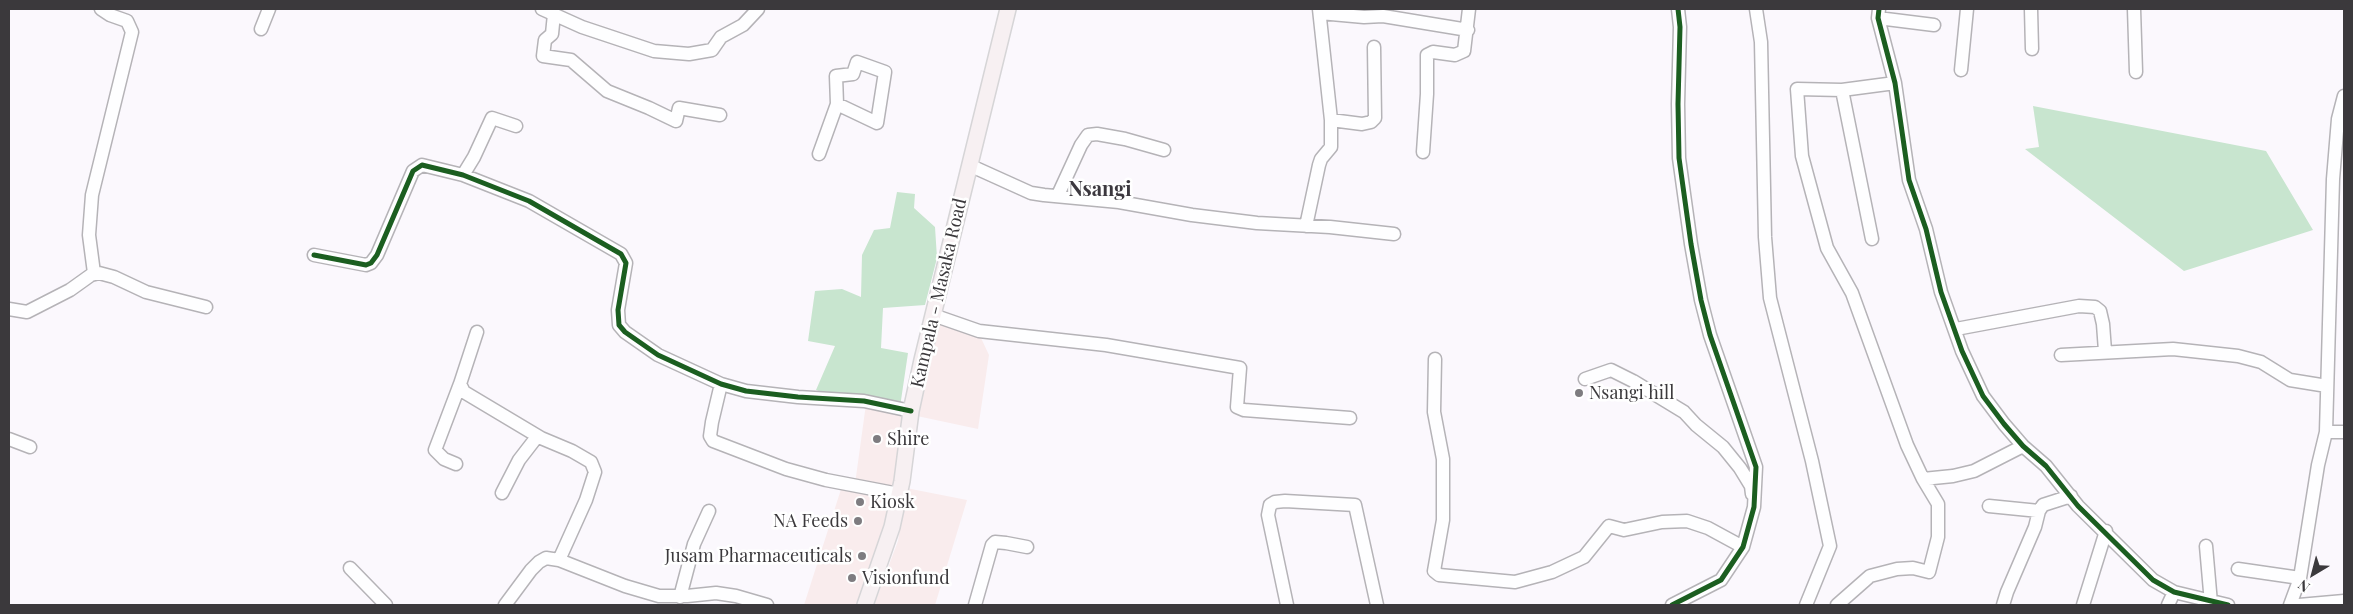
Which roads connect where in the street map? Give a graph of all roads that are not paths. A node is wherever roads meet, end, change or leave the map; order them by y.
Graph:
1 (270, 9) edge
2 (758, 9) edge
3 (1008, 9) edge
4 (1469, 9) edge
5 (1678, 9) edge
6 (1756, 9) edge
7 (1967, 9) edge
8 (2031, 9) edge
9 (2134, 9) edge
10 (107, 11) edge
11 (548, 11) edge
12 (1319, 11) edge
13 (1364, 13) edge
14 (1879, 13) edge
15 (1934, 25) dead end
16 (261, 29) dead end
17 (1468, 30) junction
18 (1374, 47) dead end
19 (2032, 49) dead end
20 (1961, 70) dead end
21 (2136, 72) dead end
22 (1895, 83) junction
23 (1842, 90) junction
24 (2344, 96) edge
25 (836, 104) junction
26 (720, 115) dead end
27 (1332, 120) junction
28 (516, 126) dead end
29 (1164, 150) dead end
30 (1422, 152) dead end
31 (820, 154) dead end
32 (969, 166) junction
33 (463, 175) junction
34 (1058, 195) junction
35 (1306, 226) junction
36 (1394, 234) dead end
37 (1872, 238) dead end
38 (314, 255) dead end
39 (94, 273) junction
40 (206, 307) dead end
41 (9, 309) edge
42 (933, 315) junction
43 (1956, 329) junction
44 (477, 332) dead end
45 (2105, 351) junction
46 (2061, 355) dead end
47 (1435, 360) dead end
48 (1585, 379) dead end
49 (460, 384) junction
50 (721, 384) junction
51 (2327, 386) junction
52 (911, 411) junction
53 (1350, 418) dead end
54 (2326, 432) junction
55 (2344, 432) edge
56 (541, 438) junction
57 (9, 439) edge
58 (2023, 446) junction
59 (30, 447) dead end
60 (456, 464) dead end
61 (1923, 479) junction
62 (502, 492) dead end
63 (899, 494) junction
64 (2071, 496) junction
65 (1754, 506) junction
66 (1989, 506) dead end
67 (709, 511) dead end
68 (2039, 511) junction
69 (2106, 532) junction
70 (2206, 546) dead end
71 (1027, 547) dead end
72 (1742, 547) junction
73 (560, 560) junction
74 (350, 568) dead end
75 (2238, 569) dead end
76 (2300, 578) junction
77 (2174, 592) junction
78 (680, 596) junction
79 (703, 600) edge
80 (2211, 602) junction
81 (2344, 602) edge
82 (386, 605) edge
83 (505, 605) edge
84 (767, 605) edge
85 (865, 605) edge
86 (975, 605) edge
87 (1287, 605) edge
88 (1377, 605) edge
89 (1672, 605) edge
90 (1806, 605) edge
91 (1837, 605) edge
92 (2004, 605) edge
93 (2083, 605) edge
94 (2168, 605) edge
95 (2228, 605) edge
96 (2290, 605) edge
97 (2299, 605) edge

1 - 16 street
2 - 11 street
3 - 32 main road, Kampala - Masaka Road
4 - 17 street
5 - 65 street
6 - 90 street
7 - 20 street
8 - 19 street
9 - 21 street
10 - 39 street
11 - 26 street
12 - 13 street
12 - 27 street
13 - 17 street
14 - 15 street
14 - 22 street
17 - 30 street
18 - 27 street
22 - 23 street
22 - 43 street
23 - 37 street
23 - 61 street
24 - 51 street
25 - 25 street
25 - 31 street
27 - 35 street
28 - 33 street
29 - 34 street
32 - 34 street
32 - 42 main road, Kampala - Masaka Road
33 - 38 street
33 - 50 street
34 - 35 street
35 - 36 street
39 - 40 street
39 - 41 street
42 - 52 main road, Kampala - Masaka Road
42 - 53 street
43 - 45 street
43 - 58 street
44 - 49 street
45 - 46 street
45 - 51 street
47 - 72 street
48 - 65 street
49 - 56 street
49 - 60 street
50 - 52 street
50 - 63 street
51 - 54 street
52 - 63 main road, Kampala - Masaka Road
54 - 55 street
54 - 76 street
56 - 62 street
56 - 73 street
57 - 59 street
58 - 61 street
58 - 64 street
61 - 91 street
63 - 85 main road, Kampala - Masaka Road
64 - 68 street
64 - 69 street
65 - 72 street
66 - 68 street
67 - 78 street
68 - 92 street
69 - 77 street
69 - 93 street
70 - 80 street
71 - 86 street
72 - 89 street
73 - 78 street
73 - 83 street
74 - 82 street
75 - 76 street
76 - 96 street
77 - 80 street
77 - 94 street
78 - 79 street
79 - 84 street
80 - 95 street
81 - 97 street
87 - 88 street

